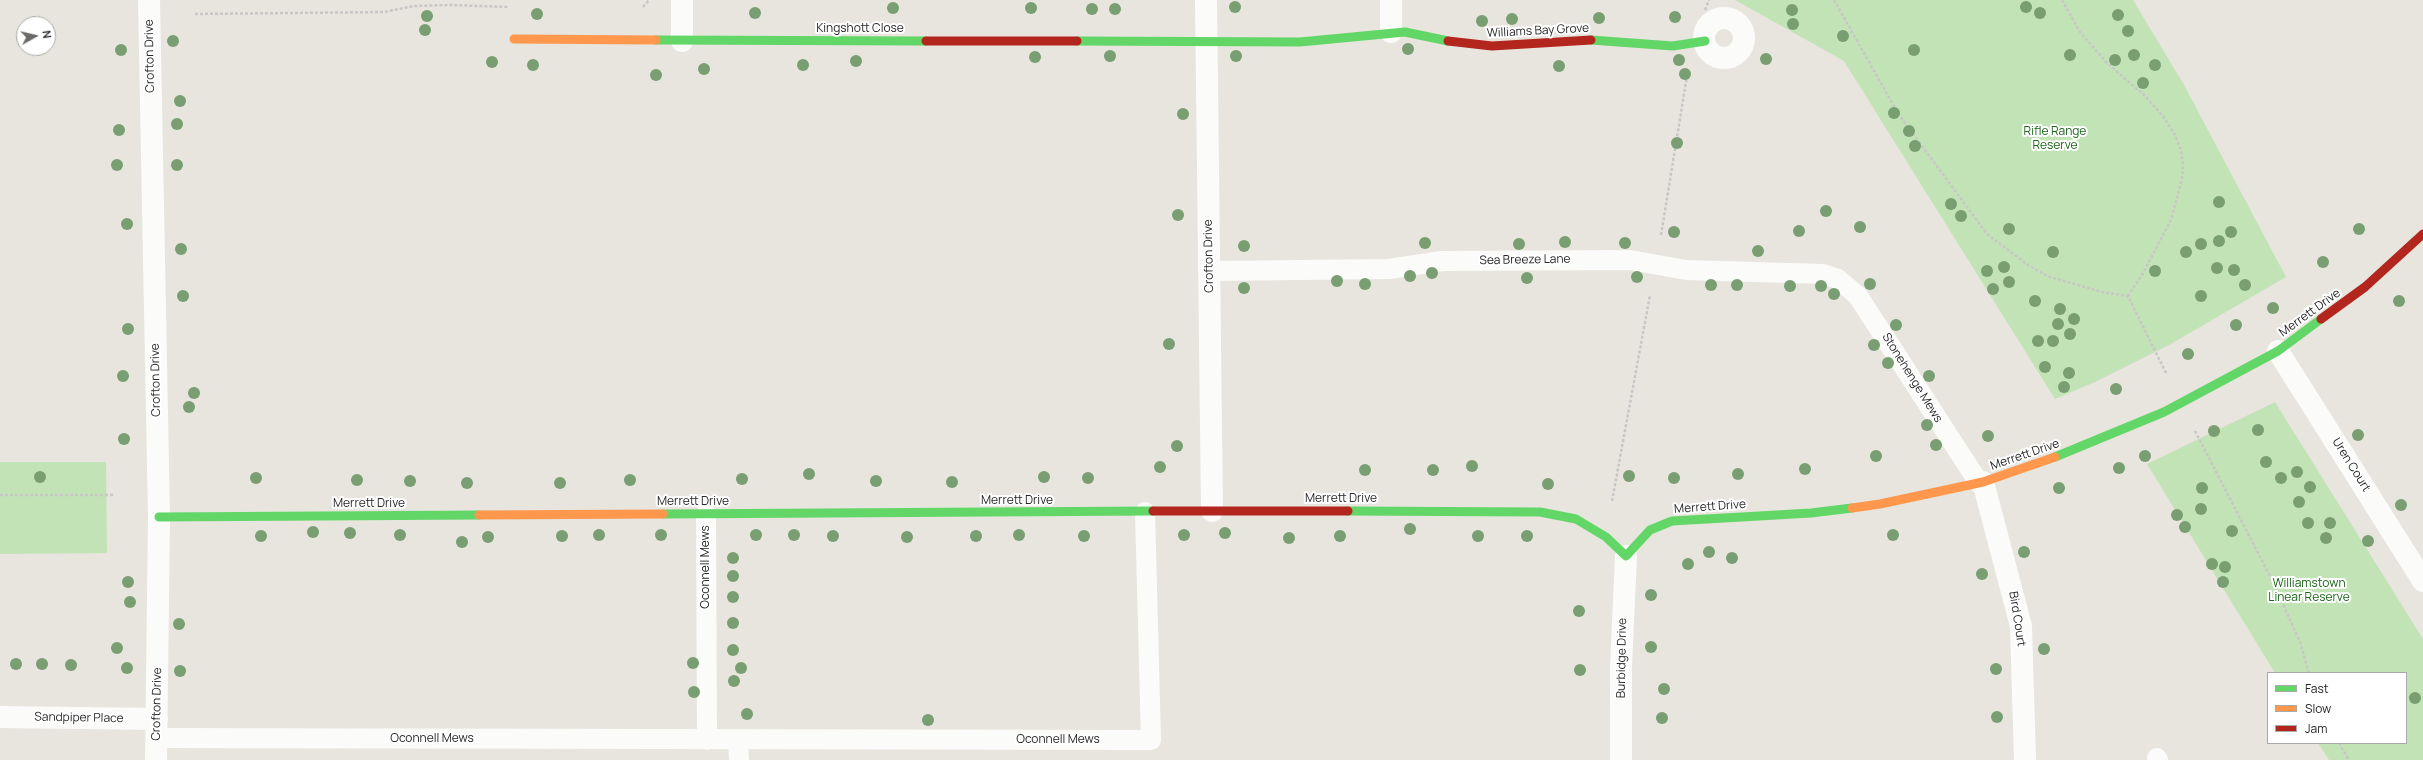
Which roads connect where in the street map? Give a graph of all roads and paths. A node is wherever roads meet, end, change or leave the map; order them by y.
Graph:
1 (149, 0) edge
2 (649, 0) edge
3 (682, 0) edge
4 (1206, 0) edge
5 (1391, 0) edge
6 (1834, 0) edge
7 (2062, 0) edge
8 (513, 7) dead end
9 (640, 10) dead end
10 (195, 14) dead end
11 (1391, 32) junction
12 (514, 39) dead end
13 (1206, 40) junction
14 (682, 41) junction
15 (1705, 41) dead end
16 (2423, 234) edge
17 (1210, 271) junction
18 (1838, 279) joint
19 (2128, 296) junction
20 (2278, 351) junction
21 (2181, 404) junction
22 (1981, 483) junction
23 (0, 495) edge
24 (114, 495) dead end
25 (1212, 511) junction
26 (1145, 512) junction
27 (706, 514) junction
28 (159, 517) junction
29 (1626, 556) junction
30 (2423, 581) edge
31 (2309, 672) edge
32 (0, 717) edge
33 (157, 728) junction
34 (707, 740) junction
35 (738, 740) junction
36 (2340, 744) edge
37 (156, 760) edge
38 (739, 760) edge
39 (1622, 760) edge
40 (2025, 760) edge
41 (2349, 760) edge

1 - 28 street, Crofton Drive
2 - 9 path
3 - 14 street
4 - 13 street, Crofton Drive
5 - 11 street
6 - 19 path
7 - 19 path
8 - 10 path
11 - 13 street, Williams Bay Grove
11 - 15 street, Williams Bay Grove
12 - 14 street, Kingshott Close
13 - 14 street, Kingshott Close
13 - 17 street, Crofton Drive
16 - 20 street, Merrett Drive
17 - 18 lane, Sea Breeze Lane
17 - 25 street, Crofton Drive
18 - 22 lane, Stonehenge Mews
19 - 21 path
20 - 21 street, Merrett Drive
20 - 30 street, Uren Court
21 - 22 street, Merrett Drive
21 - 31 path
22 - 29 street, Merrett Drive
22 - 40 street, Bird Court
23 - 24 path
25 - 26 street, Merrett Drive
25 - 29 street, Merrett Drive
26 - 27 street, Merrett Drive
26 - 35 lane, Oconnell Mews
27 - 28 street, Merrett Drive
27 - 34 lane, Oconnell Mews
28 - 33 street, Crofton Drive
29 - 39 street, Burbidge Drive
32 - 33 street, Sandpiper Place
33 - 34 lane, Oconnell Mews
33 - 37 street, Crofton Drive
34 - 35 lane, Oconnell Mews
35 - 38 lane
36 - 41 path

